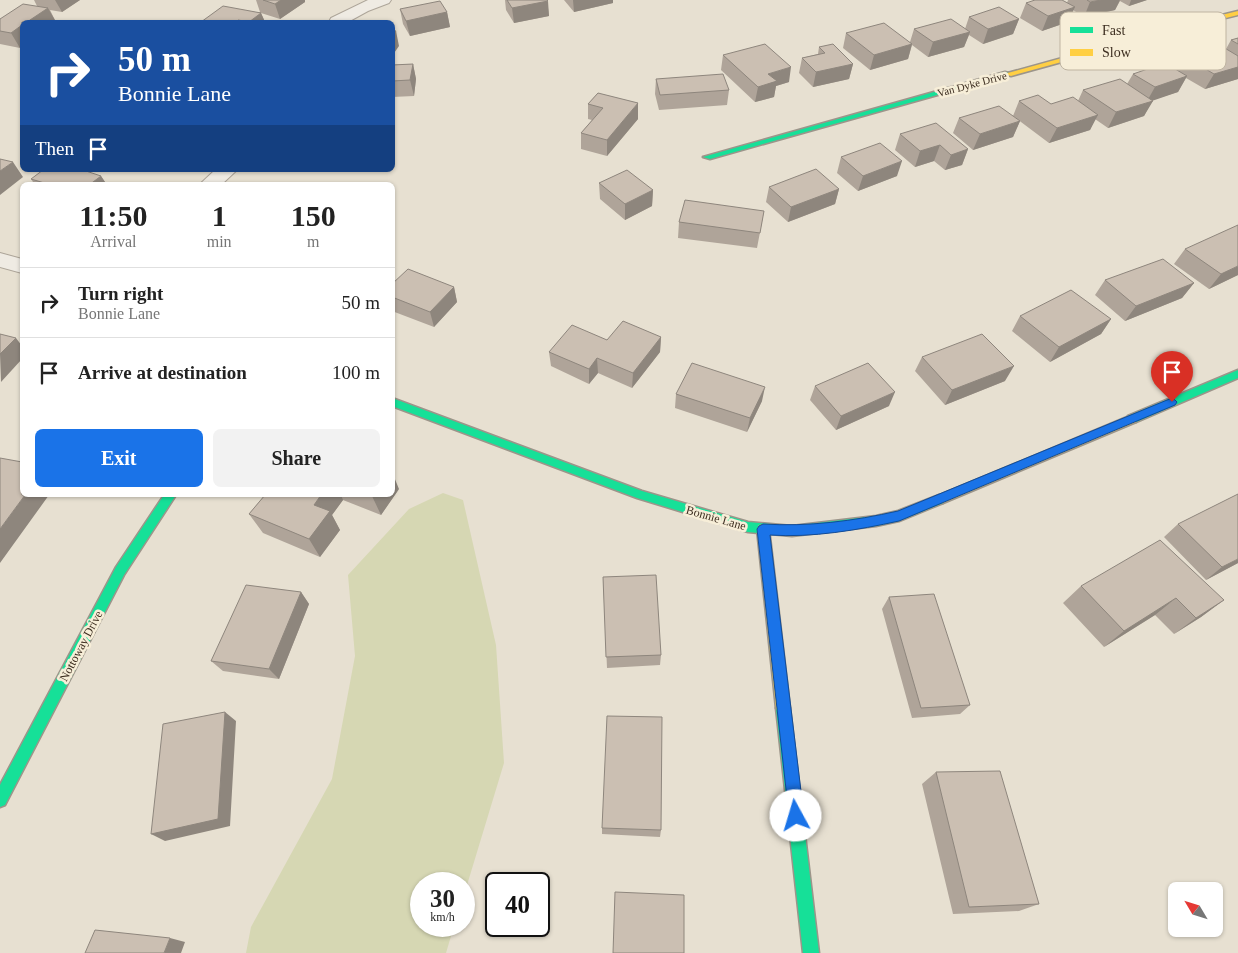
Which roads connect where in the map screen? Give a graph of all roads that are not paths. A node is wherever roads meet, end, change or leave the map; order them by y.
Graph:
1 (383, 0) edge
2 (340, 20) edge
3 (1060, 60) edge
4 (707, 156) dead end
5 (225, 172) edge
6 (213, 182) edge
7 (0, 260) edge
8 (20, 265) edge
9 (1238, 374) edge
10 (395, 403) edge
11 (169, 497) edge
12 (763, 529) junction
13 (0, 800) edge
14 (811, 953) edge

1 - 2 street
3 - 4 street, Van Dyke Drive
5 - 6 street
7 - 8 street
9 - 12 street, Bonnie Lane
10 - 12 street, Bonnie Lane
11 - 13 street, Nottoway Drive
12 - 14 street

